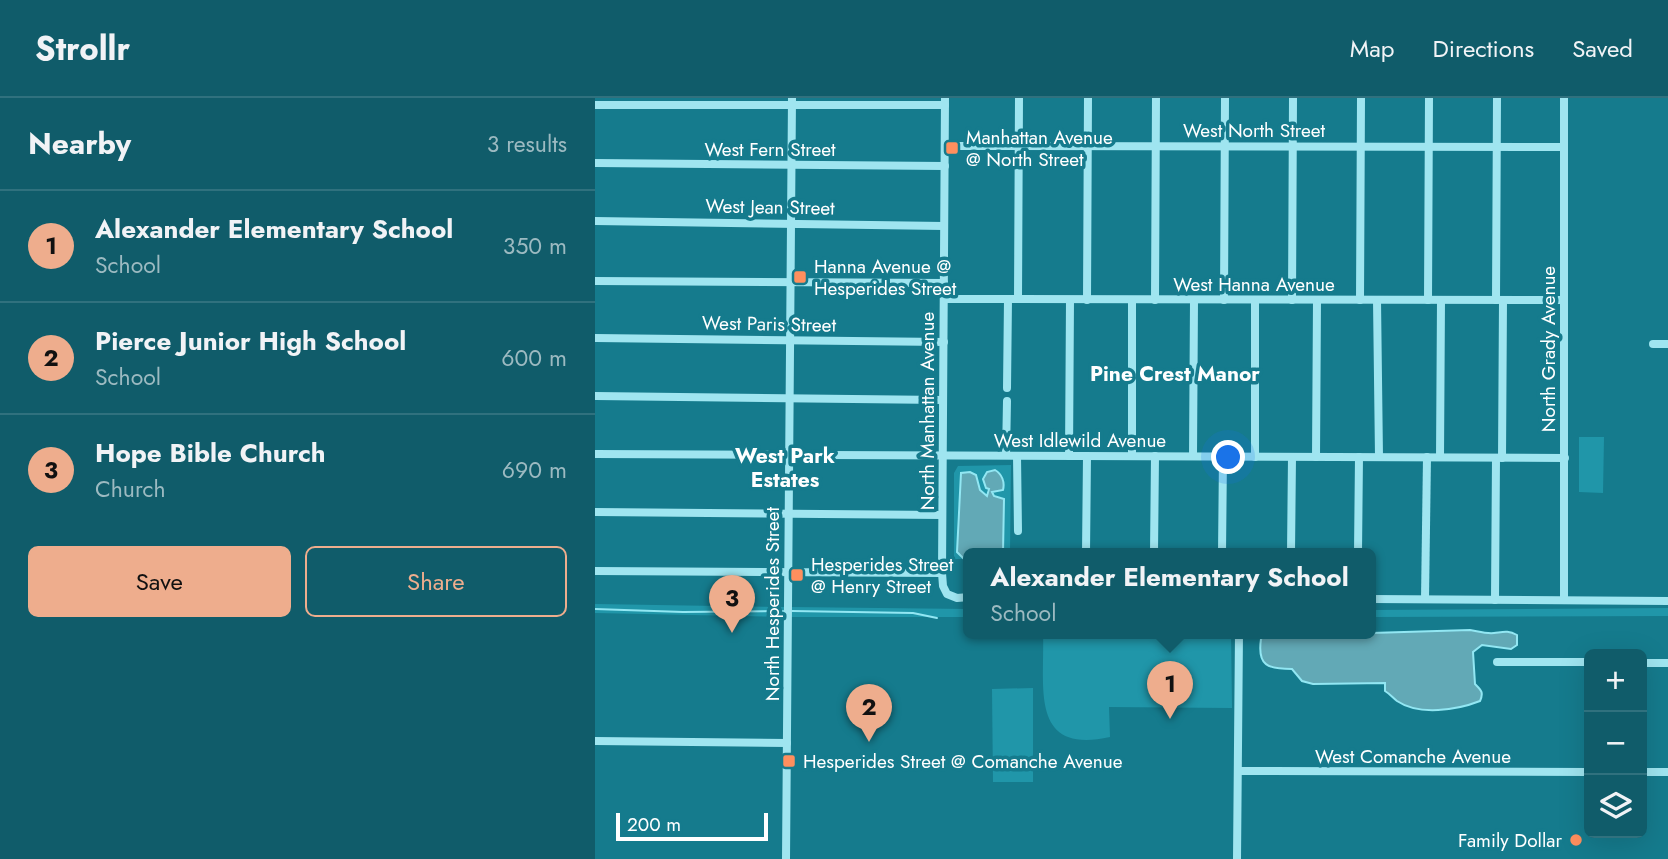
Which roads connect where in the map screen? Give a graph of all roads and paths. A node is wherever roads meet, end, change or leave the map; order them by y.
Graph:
1 (1019, 98) edge
2 (1088, 98) edge
3 (1156, 98) edge
4 (1225, 98) edge
5 (1293, 98) edge
6 (1361, 98) edge
7 (1429, 98) edge
8 (1497, 98) edge
9 (1564, 98) edge
10 (792, 102) edge
11 (946, 102) edge
12 (595, 105) edge
13 (945, 146) junction
14 (1019, 146) junction
15 (1088, 146) junction
16 (1156, 146) junction
17 (1225, 146) junction
18 (1292, 146) junction
19 (1360, 146) junction
20 (1429, 146) junction
21 (1496, 147) junction
22 (1562, 147) junction
23 (595, 163) edge
24 (791, 165) junction
25 (945, 166) junction
26 (595, 222) edge
27 (791, 223) junction
28 (944, 226) junction
29 (595, 281) edge
30 (790, 282) junction
31 (944, 283) junction
32 (944, 299) junction
33 (1008, 299) junction
34 (1018, 299) junction
35 (1070, 300) junction
36 (1087, 300) junction
37 (1132, 300) junction
38 (1155, 300) junction
39 (1194, 300) junction
40 (1224, 300) junction
41 (1255, 300) junction
42 (1292, 300) junction
43 (1317, 300) junction
44 (1360, 300) junction
45 (1377, 300) junction
46 (1428, 300) junction
47 (1441, 300) junction
48 (1499, 300) junction
49 (1564, 300) junction
50 (595, 338) edge
51 (790, 340) junction
52 (944, 342) junction
53 (1653, 344) dead end
54 (1668, 344) edge
55 (1007, 388) dead end
56 (595, 396) edge
57 (789, 398) junction
58 (943, 400) junction
59 (1007, 401) dead end
60 (595, 454) edge
61 (789, 455) junction
62 (943, 455) junction
63 (1006, 456) junction
64 (1017, 456) junction
65 (1069, 456) junction
66 (1087, 456) junction
67 (1132, 456) junction
68 (1155, 456) junction
69 (1193, 456) junction
70 (1223, 456) junction
71 (1255, 457) junction
72 (1292, 457) junction
73 (1316, 457) junction
74 (1359, 457) junction
75 (1379, 457) junction
76 (1427, 457) junction
77 (1440, 457) junction
78 (1499, 458) junction
79 (1565, 458) junction
80 (595, 512) edge
81 (788, 513) junction
82 (942, 514) junction
83 (1018, 531) dead end
84 (1086, 548) edge
85 (1154, 548) edge
86 (1222, 548) edge
87 (1291, 548) edge
88 (1358, 548) edge
89 (595, 571) edge
90 (788, 571) junction
91 (942, 573) junction
92 (963, 596) edge
93 (1376, 599) edge
94 (1425, 599) junction
95 (1495, 600) junction
96 (1564, 600) junction
97 (1668, 601) edge
98 (1239, 639) edge
99 (1497, 662) dead end
100 (1584, 662) edge
101 (1647, 663) edge
102 (1668, 663) edge
103 (595, 741) edge
104 (787, 743) junction
105 (1238, 771) junction
106 (1584, 772) edge
107 (1647, 772) edge
108 (1668, 772) edge
109 (786, 859) edge
110 (1237, 859) edge

1 - 14 street
2 - 15 street
3 - 16 street
4 - 17 street
5 - 18 street
6 - 19 street
7 - 20 street
8 - 21 street
9 - 22 street, North Grady Avenue
10 - 11 street
10 - 12 street
10 - 24 street, North Hesperides Street
11 - 13 street, North Manhattan Avenue
13 - 14 street, West North Street
13 - 25 street, North Manhattan Avenue
14 - 15 street, West North Street
14 - 34 street
15 - 16 street, West North Street
15 - 36 street
16 - 17 street, West North Street
16 - 38 street
17 - 18 street, West North Street
17 - 40 street
18 - 19 street, West North Street
18 - 42 street
19 - 20 street, West North Street
19 - 44 street
20 - 21 street, West North Street
20 - 46 street
21 - 22 street, West North Street
21 - 48 street
22 - 49 street, North Grady Avenue
23 - 24 street, West Fern Street
24 - 25 street, West Fern Street
24 - 27 street, North Hesperides Street
25 - 28 street, North Manhattan Avenue
26 - 27 street, West Jean Street
27 - 28 street, West Jean Street
27 - 30 street, North Hesperides Street
28 - 31 street, North Manhattan Avenue
29 - 30 street
30 - 31 street
30 - 51 street, North Hesperides Street
31 - 32 street, North Manhattan Avenue
32 - 33 street, West Hanna Avenue
32 - 52 street, North Manhattan Avenue
33 - 34 street, West Hanna Avenue
33 - 55 street
34 - 35 street, West Hanna Avenue
35 - 36 street, West Hanna Avenue
35 - 65 street
36 - 37 street, West Hanna Avenue
37 - 38 street, West Hanna Avenue
37 - 67 street
38 - 39 street, West Hanna Avenue
39 - 40 street, West Hanna Avenue
39 - 69 street
40 - 41 street, West Hanna Avenue
41 - 42 street, West Hanna Avenue
41 - 71 street
42 - 43 street, West Hanna Avenue
43 - 44 street, West Hanna Avenue
43 - 73 street
44 - 45 street, West Hanna Avenue
45 - 46 street, West Hanna Avenue
45 - 75 street
46 - 47 street, West Hanna Avenue
47 - 48 street, West Hanna Avenue
47 - 77 street
48 - 49 street, West Hanna Avenue
48 - 78 street
49 - 79 street, North Grady Avenue
50 - 51 street, West Paris Street
51 - 52 street, West Paris Street
51 - 57 street, North Hesperides Street
52 - 58 street, North Manhattan Avenue
53 - 54 street
56 - 57 street
57 - 58 street
57 - 61 street, North Hesperides Street
58 - 62 street, North Manhattan Avenue
59 - 63 street
60 - 61 street, West Idlewild Avenue
61 - 62 street, West Idlewild Avenue
61 - 81 street, North Hesperides Street
62 - 63 street, West Idlewild Avenue
62 - 82 street, North Manhattan Avenue
63 - 64 street, West Idlewild Avenue
64 - 65 street, West Idlewild Avenue
64 - 83 street
65 - 66 street, West Idlewild Avenue
66 - 67 street, West Idlewild Avenue
66 - 84 street
67 - 68 street, West Idlewild Avenue
68 - 69 street, West Idlewild Avenue
68 - 85 street
69 - 70 street, West Idlewild Avenue
70 - 71 street, West Idlewild Avenue
70 - 86 street
71 - 72 street, West Idlewild Avenue
72 - 73 street, West Idlewild Avenue
72 - 87 street
73 - 74 street, West Idlewild Avenue
74 - 75 street, West Idlewild Avenue
74 - 88 street
75 - 76 street, West Idlewild Avenue
76 - 77 street, West Idlewild Avenue
76 - 94 street
77 - 78 street, West Idlewild Avenue
78 - 79 street, West Idlewild Avenue
78 - 95 street
79 - 96 street, North Grady Avenue
80 - 81 street
81 - 82 street
81 - 90 street, North Hesperides Street
82 - 91 street, North Manhattan Avenue
89 - 90 street
90 - 91 street
90 - 104 street, North Hesperides Street
91 - 92 street, North Manhattan Avenue
93 - 94 street
94 - 95 street
95 - 96 street
96 - 97 street
98 - 105 street
99 - 100 street
101 - 102 street
103 - 104 street
104 - 109 street, North Hesperides Street
105 - 106 street, West Comanche Avenue
105 - 110 street
107 - 108 street

